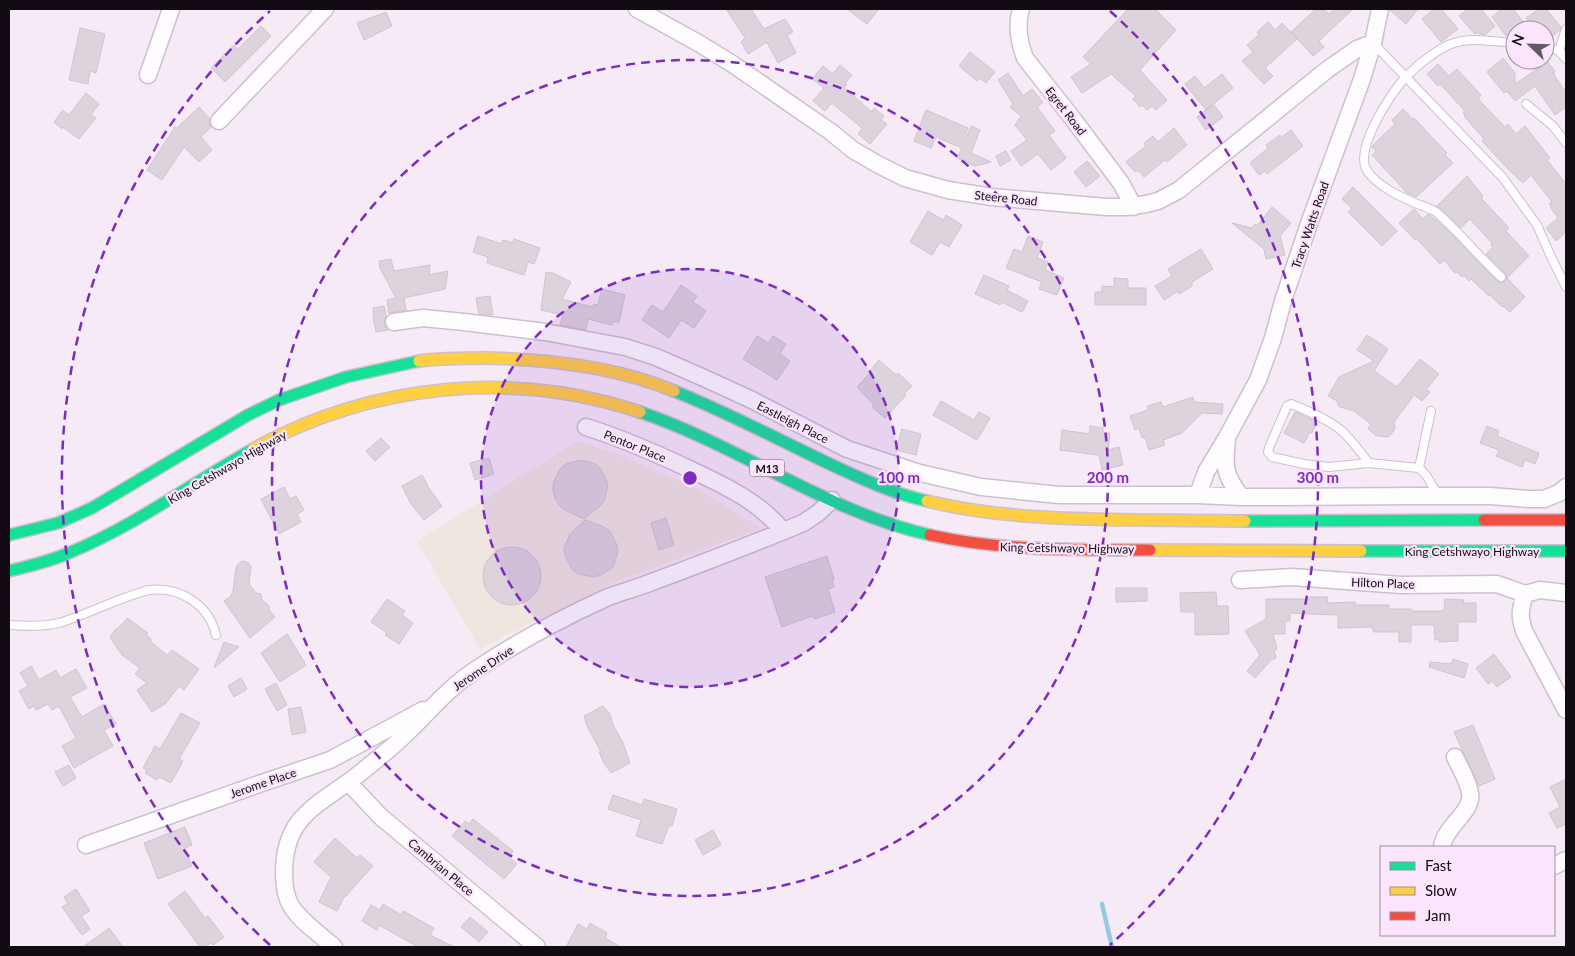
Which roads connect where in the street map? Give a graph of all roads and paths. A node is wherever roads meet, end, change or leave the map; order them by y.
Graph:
1 (171, 9) edge
2 (325, 9) edge
3 (636, 9) edge
4 (1021, 9) edge
5 (1380, 9) edge
6 (1566, 29) edge
7 (1505, 43) edge
8 (1373, 44) junction
9 (1555, 50) edge
10 (1559, 51) junction
11 (1566, 59) edge
12 (148, 75) dead end
13 (1406, 77) junction
14 (1526, 104) dead end
15 (219, 121) dead end
16 (1564, 133) edge
17 (1566, 143) edge
18 (1134, 207) junction
19 (1501, 277) dead end
20 (1566, 287) edge
21 (394, 322) dead end
22 (1431, 411) dead end
23 (586, 427) dead end
24 (1227, 437) junction
25 (1369, 464) junction
26 (1419, 468) junction
27 (1206, 472) junction
28 (1566, 487) edge
29 (1168, 495) junction
30 (1198, 495) junction
31 (1438, 496) junction
32 (1241, 497) junction
33 (832, 500) junction
34 (1566, 520) edge
35 (783, 531) junction
36 (9, 535) edge
37 (1566, 551) edge
38 (9, 571) edge
39 (1240, 580) dead end
40 (1566, 592) edge
41 (1526, 594) junction
42 (9, 625) edge
43 (216, 635) dead end
44 (433, 705) junction
45 (1566, 710) edge
46 (1455, 757) dead end
47 (348, 782) junction
48 (86, 845) dead end
49 (1442, 846) edge
50 (334, 947) edge
51 (537, 947) edge

1 - 12 street
2 - 15 street
3 - 18 street, Steere Road
4 - 18 street, Egret Road
5 - 8 street, Tracy Watts Road
6 - 10 lane
7 - 13 lane
8 - 13 lane
8 - 18 street, Steere Road
8 - 24 street, Tracy Watts Road
9 - 10 lane
10 - 11 lane
13 - 19 lane
13 - 20 lane
14 - 16 lane
16 - 17 lane
21 - 29 street, Eastleigh Place
22 - 26 lane
23 - 35 street, Pentor Place
24 - 27 street, Tracy Watts Road
24 - 32 street, Tracy Watts Road
25 - 25 lane
25 - 26 lane
26 - 31 lane
27 - 29 street
27 - 30 street, Tracy Watts Road
28 - 31 street
29 - 30 street, Eastleigh Place
30 - 32 street
31 - 32 street
33 - 35 street, Jerome Drive
33 - 37 highway, King Cetshwayo Highway / M13
33 - 38 highway, King Cetshwayo Highway / M13
34 - 36 highway, M13
35 - 44 street, Jerome Drive
39 - 41 street, Hilton Place
40 - 41 street
41 - 45 street
42 - 43 lane
44 - 47 street, Jerome Drive
44 - 48 street, Jerome Place
46 - 49 street
47 - 50 street, Jerome Drive
47 - 51 street, Cambrian Place

